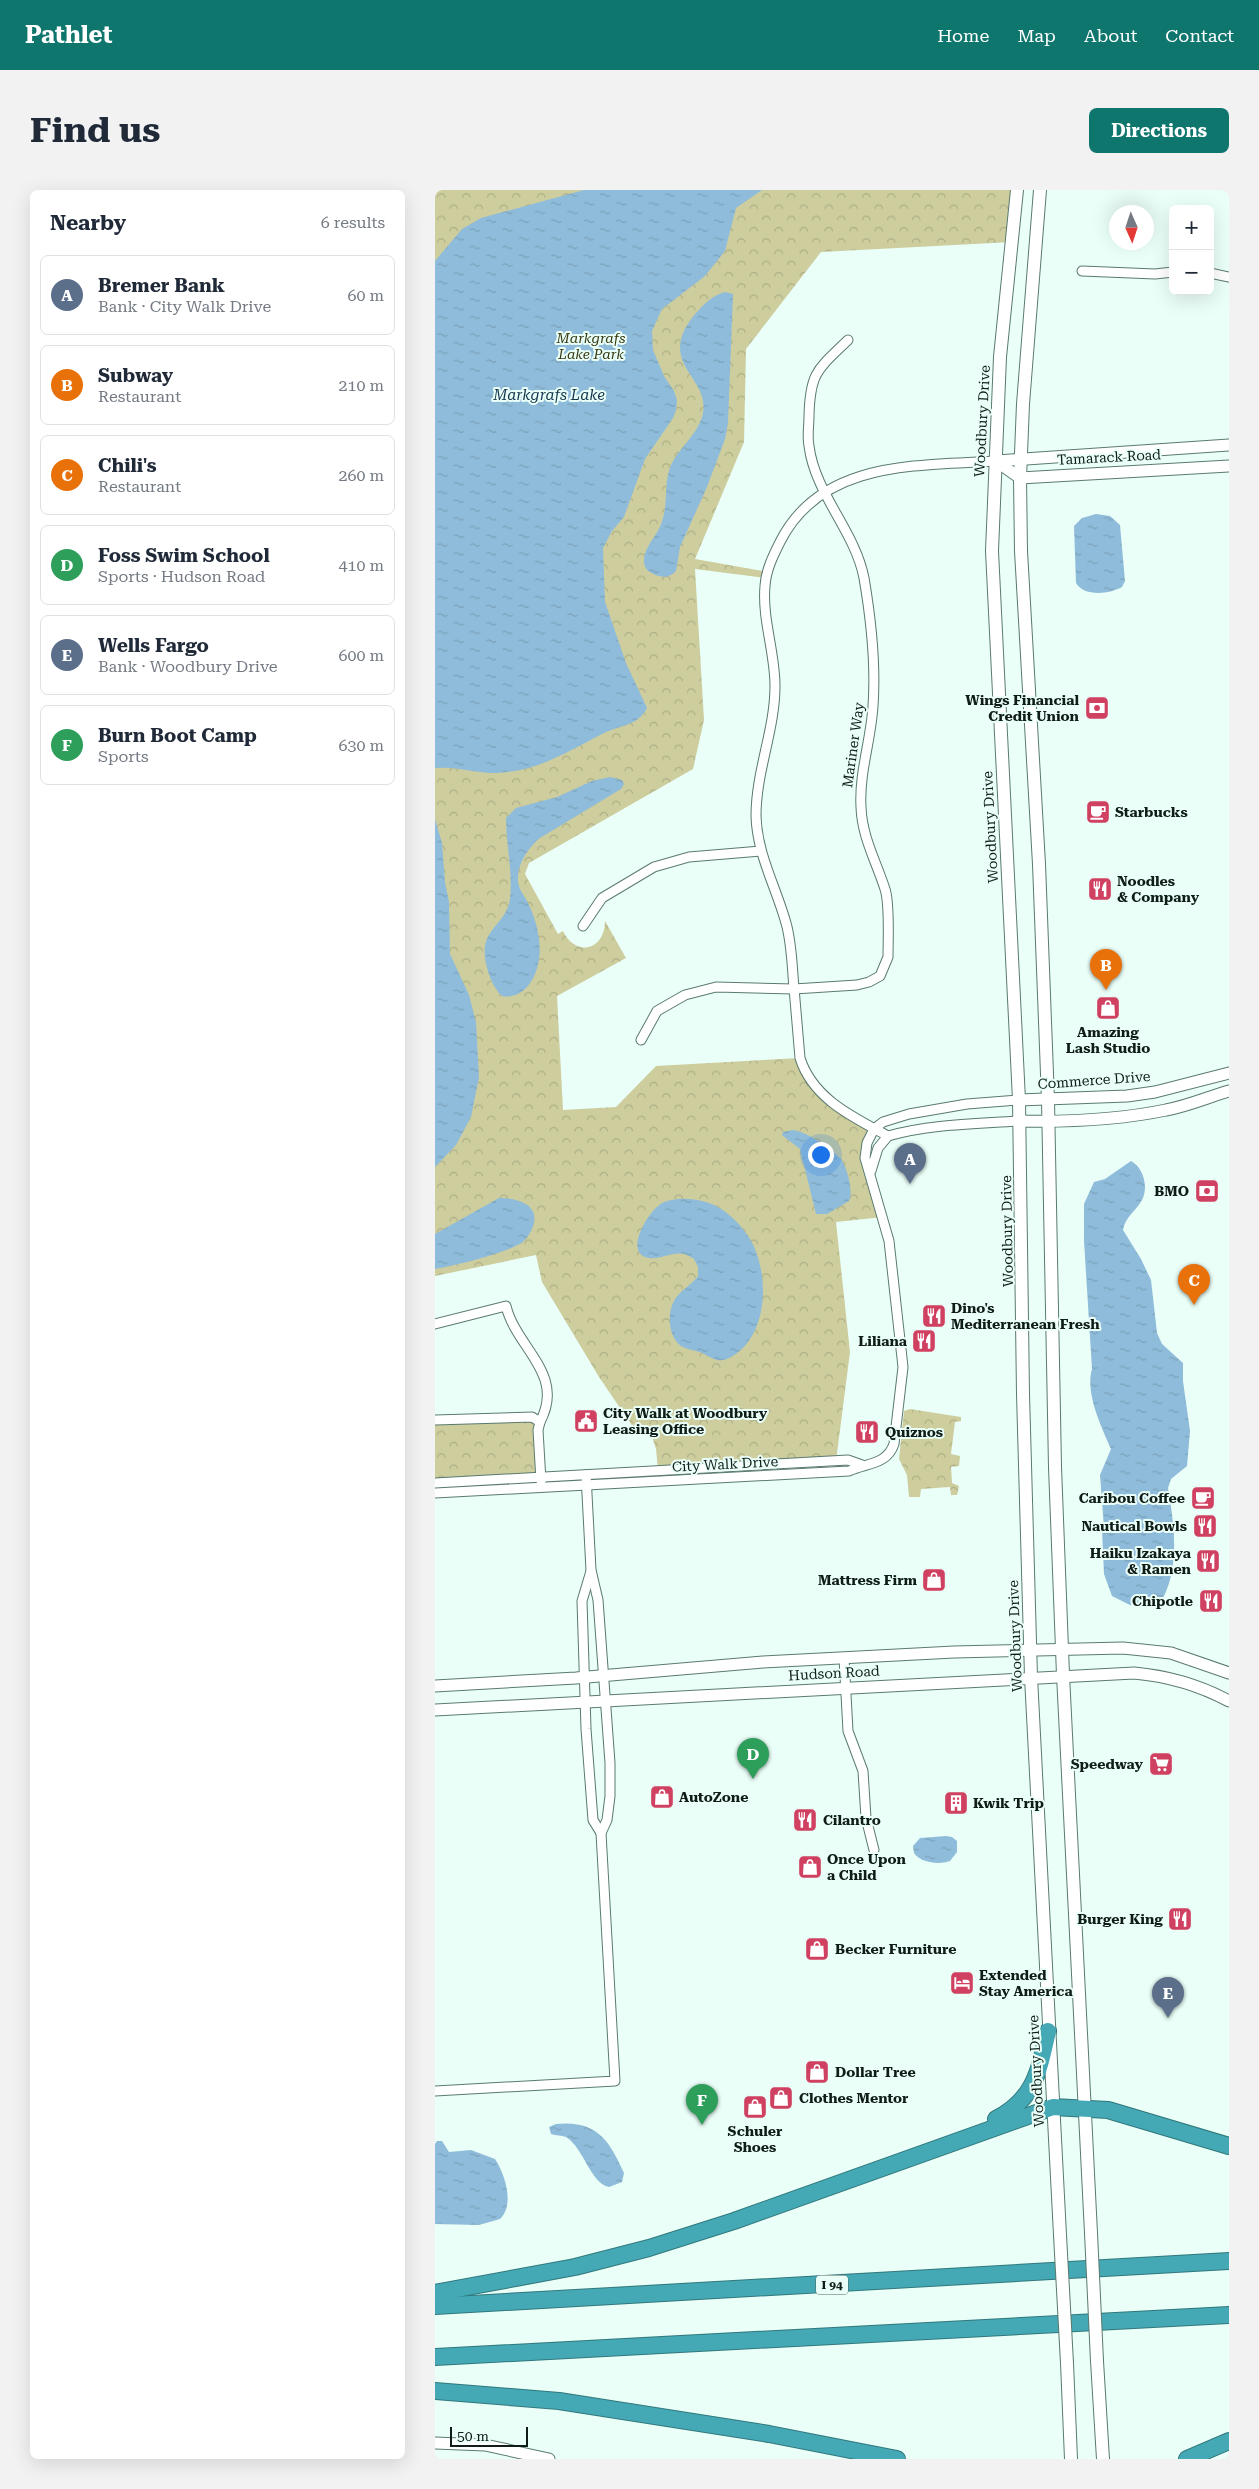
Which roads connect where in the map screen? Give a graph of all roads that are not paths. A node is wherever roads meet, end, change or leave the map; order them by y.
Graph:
1 (1017, 190) edge
2 (1040, 190) edge
3 (1082, 271) dead end
4 (1169, 272) edge
5 (1214, 274) edge
6 (1229, 278) edge
7 (849, 340) dead end
8 (1229, 445) edge
9 (1021, 458) junction
10 (995, 462) junction
11 (1229, 466) edge
12 (1020, 478) junction
13 (825, 493) junction
14 (761, 851) junction
15 (583, 926) dead end
16 (794, 989) junction
17 (641, 1040) dead end
18 (1229, 1073) edge
19 (1229, 1091) edge
20 (1019, 1100) junction
21 (1048, 1100) junction
22 (1019, 1122) junction
23 (1048, 1122) junction
24 (874, 1128) junction
25 (888, 1136) junction
26 (871, 1172) junction
27 (435, 1324) edge
28 (435, 1420) edge
29 (540, 1422) junction
30 (862, 1465) junction
31 (586, 1474) junction
32 (541, 1482) junction
33 (435, 1483) edge
34 (587, 1484) junction
35 (435, 1493) edge
36 (591, 1570) junction
37 (1062, 1649) junction
38 (1030, 1650) junction
39 (844, 1658) junction
40 (1229, 1673) edge
41 (603, 1675) junction
42 (1063, 1675) junction
43 (585, 1677) junction
44 (1031, 1677) junction
45 (435, 1686) edge
46 (845, 1687) junction
47 (606, 1700) junction
48 (586, 1701) junction
49 (1229, 1701) edge
50 (435, 1710) edge
51 (601, 1833) junction
52 (874, 1850) dead end
53 (1048, 2031) junction
54 (435, 2091) edge
55 (1053, 2108) junction
56 (1084, 2108) junction
57 (1229, 2146) edge
58 (927, 2152) junction
59 (1229, 2261) edge
60 (435, 2293) edge
61 (435, 2306) edge
62 (1229, 2315) edge
63 (435, 2357) edge
64 (435, 2391) edge
65 (1229, 2441) edge
66 (435, 2443) edge
67 (549, 2459) edge
68 (897, 2459) edge
69 (1071, 2459) edge
70 (1103, 2459) edge
71 (1187, 2459) edge

1 - 10 main road, Woodbury Drive
2 - 9 main road
3 - 4 street
5 - 6 street
7 - 13 street, Mariner Way
8 - 9 street, Tamarack Road
9 - 10 street, Tamarack Road
9 - 12 main road
10 - 12 street
10 - 13 street
10 - 20 main road, Woodbury Drive
11 - 12 street, Tamarack Road
12 - 21 main road
13 - 14 street
13 - 16 street, Mariner Way
14 - 15 street
14 - 16 street
16 - 17 street, Mariner Way
16 - 24 street
18 - 21 street, Commerce Drive
19 - 23 street
20 - 21 street, Commerce Drive
20 - 22 main road, Woodbury Drive
20 - 24 street
21 - 23 main road
22 - 23 street
22 - 25 street
22 - 38 main road, Woodbury Drive
23 - 37 main road
24 - 25 street
24 - 26 street, City Walk Drive
25 - 26 street
26 - 30 street, City Walk Drive
27 - 29 street
28 - 29 street
29 - 32 street
30 - 31 street, City Walk Drive
30 - 34 street, City Walk Drive
31 - 32 street, City Walk Drive
31 - 34 street
32 - 33 street, City Walk Drive
32 - 34 street, City Walk Drive
32 - 35 street, City Walk Drive
34 - 36 street
36 - 41 street
36 - 43 street
37 - 38 street, Hudson Road
37 - 40 street, Hudson Road
37 - 42 main road
38 - 39 street, Hudson Road
38 - 44 main road, Woodbury Drive
39 - 41 street, Hudson Road
39 - 46 street
41 - 43 street, Hudson Road
41 - 47 street
42 - 44 street, Hudson Road
42 - 49 street, Hudson Road
42 - 56 main road
43 - 45 street, Hudson Road
43 - 48 street
44 - 46 street, Hudson Road
44 - 53 main road, Woodbury Drive
46 - 47 street, Hudson Road
46 - 52 street
47 - 48 street, Hudson Road
47 - 51 street
48 - 50 street, Hudson Road
48 - 51 street
51 - 54 street
53 - 55 main road, Woodbury Drive
53 - 58 highway
55 - 56 highway
55 - 58 highway
55 - 69 main road, Woodbury Drive, bridge
56 - 57 highway
56 - 70 main road, bridge
58 - 60 highway
59 - 61 highway, I 94
62 - 63 highway
64 - 68 highway
65 - 71 highway
66 - 67 street

